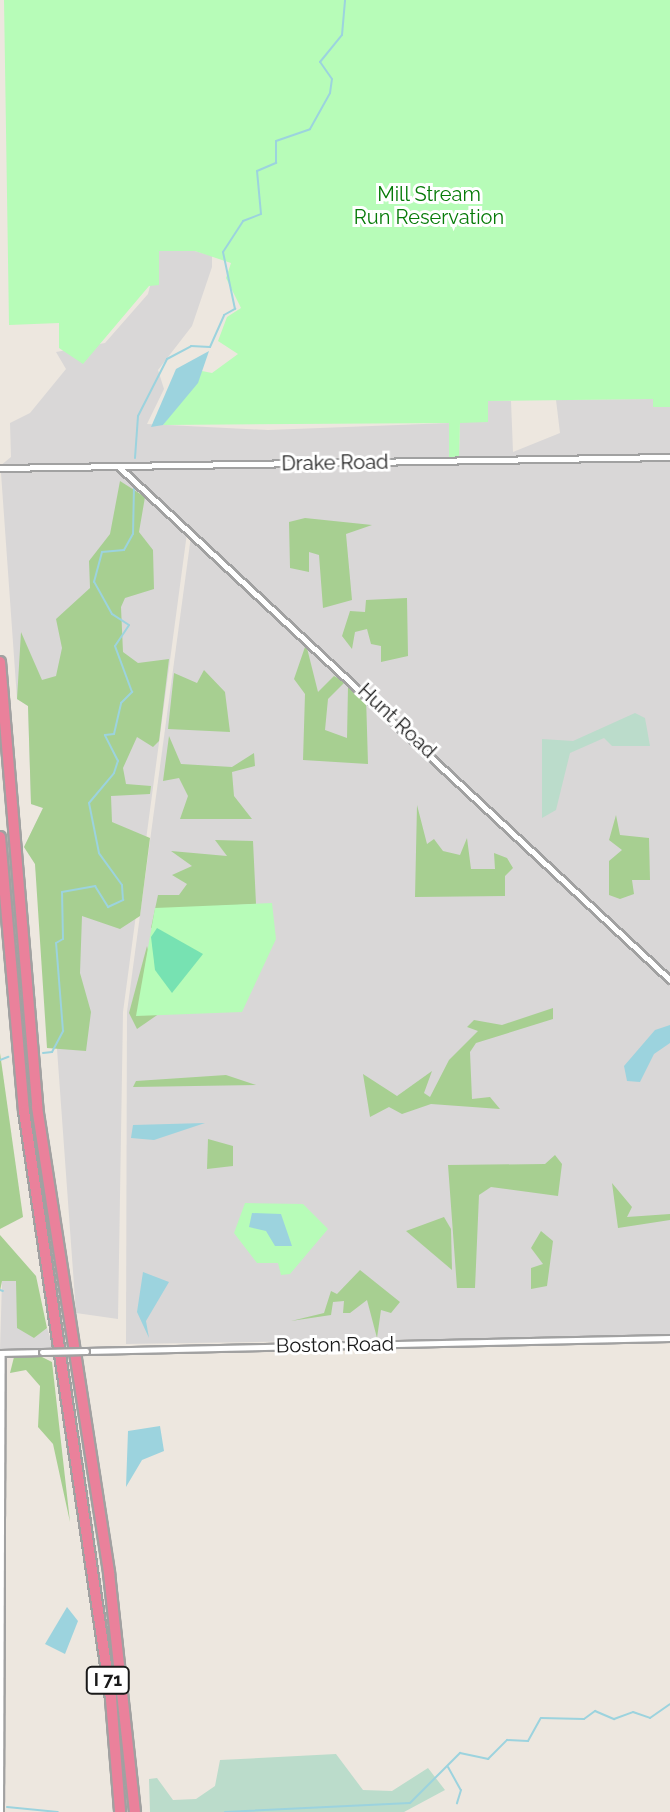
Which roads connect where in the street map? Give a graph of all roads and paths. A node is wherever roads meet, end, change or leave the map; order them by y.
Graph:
1 (670, 457) edge
2 (119, 467) junction
3 (0, 468) edge
4 (0, 662) edge
5 (0, 837) edge
6 (670, 980) edge
7 (670, 1338) edge
8 (1, 1353) edge
9 (0, 1812) edge
10 (120, 1812) edge
11 (135, 1812) edge

1 - 2 street, Drake Road
2 - 3 street, Drake Road
2 - 6 street, Hunt Road
4 - 11 highway, I 71
5 - 10 highway, I 71
7 - 8 street, Boston Road, bridge
8 - 9 street

